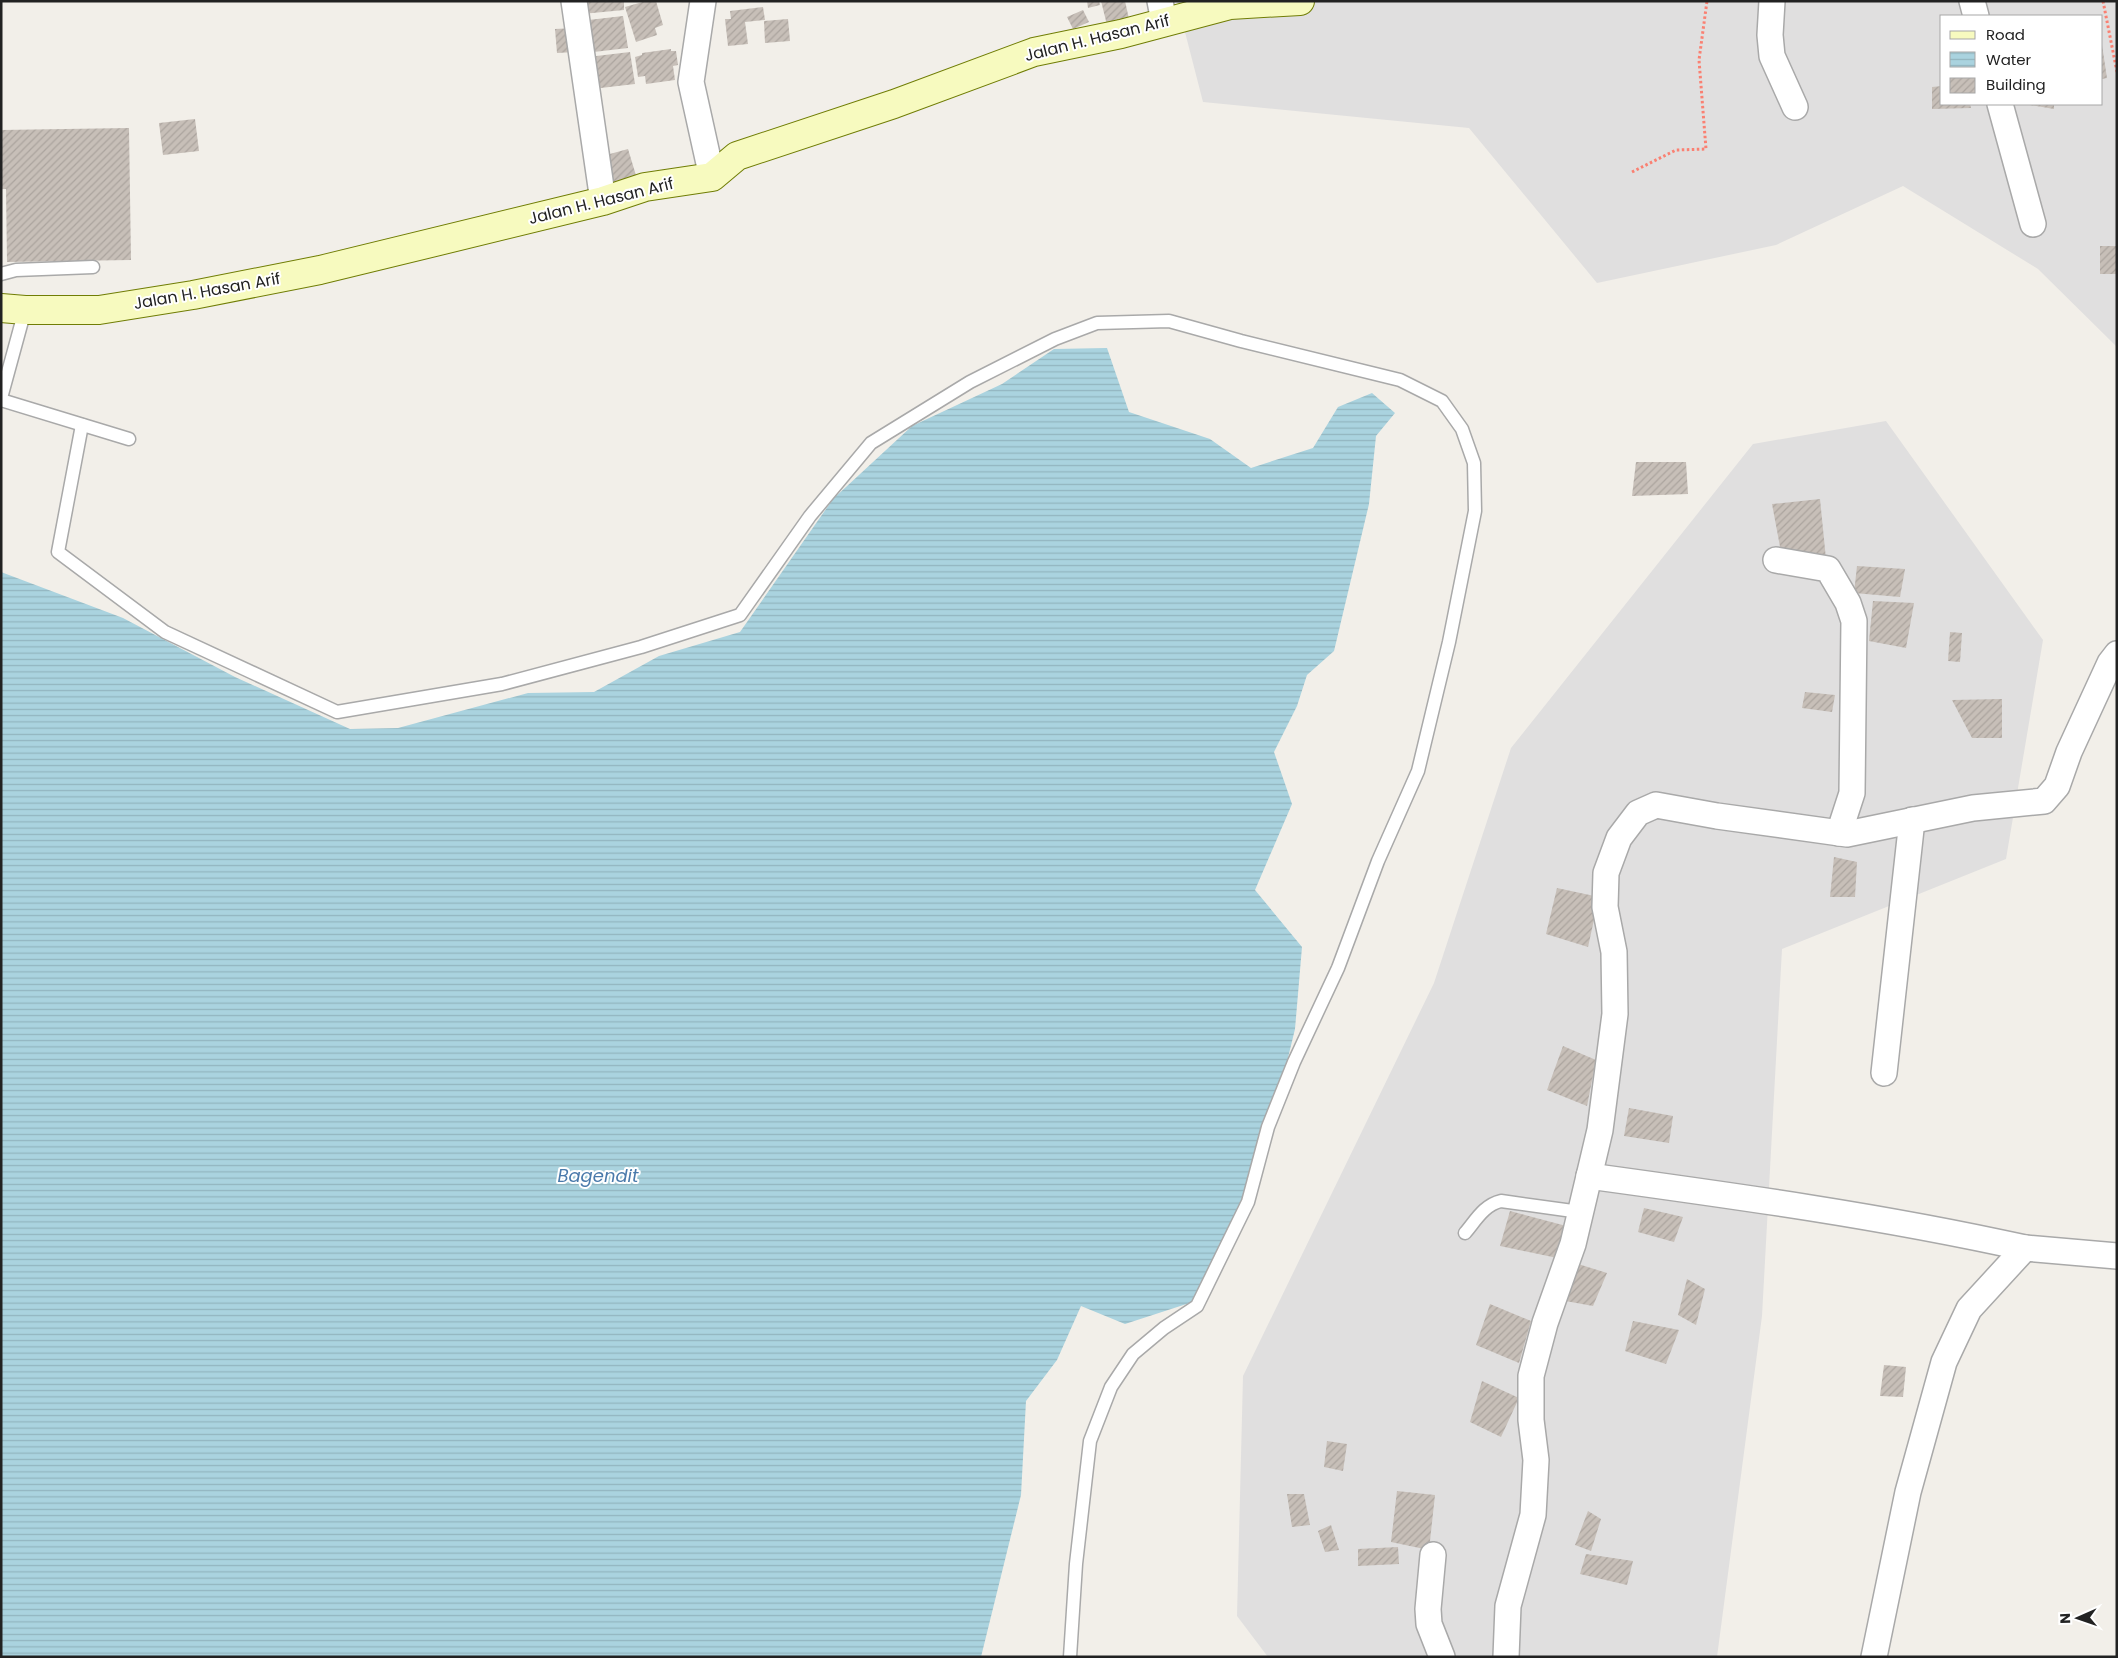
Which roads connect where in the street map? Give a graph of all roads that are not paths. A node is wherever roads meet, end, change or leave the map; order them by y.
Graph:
1 (574, 1) edge
2 (704, 1) edge
3 (1300, 1) edge
4 (1772, 1) edge
5 (1972, 1) edge
6 (1162, 12) edge
7 (1976, 15) edge
8 (2000, 105) edge
9 (1795, 107) dead end
10 (712, 177) junction
11 (603, 201) junction
12 (2033, 224) dead end
13 (93, 267) dead end
14 (1, 274) edge
15 (13, 309) edge
16 (1, 399) edge
17 (82, 424) junction
18 (129, 439) dead end
19 (1776, 560) dead end
20 (2117, 654) edge
21 (1912, 820) junction
22 (1839, 833) junction
23 (1884, 1073) dead end
24 (1589, 1176) junction
25 (1580, 1212) junction
26 (1465, 1233) dead end
27 (2025, 1248) junction
28 (2117, 1256) edge
29 (1432, 1555) dead end
30 (1070, 1657) edge
31 (1442, 1657) edge
32 (1506, 1657) edge
33 (1874, 1657) edge

1 - 11 street
2 - 10 street
3 - 6 main road, Jalan H. Hasan Arif
4 - 9 street
5 - 7 street
6 - 10 main road, Jalan H. Hasan Arif
8 - 12 street
10 - 11 main road, Jalan H. Hasan Arif
11 - 15 main road, Jalan H. Hasan Arif
13 - 14 lane
15 - 16 lane
16 - 17 lane
17 - 18 lane
17 - 30 lane
19 - 22 street
20 - 21 street
21 - 22 street
21 - 23 street
22 - 24 street
24 - 25 street
24 - 27 street
25 - 26 lane
25 - 32 street
27 - 28 street
27 - 33 street
29 - 31 street

